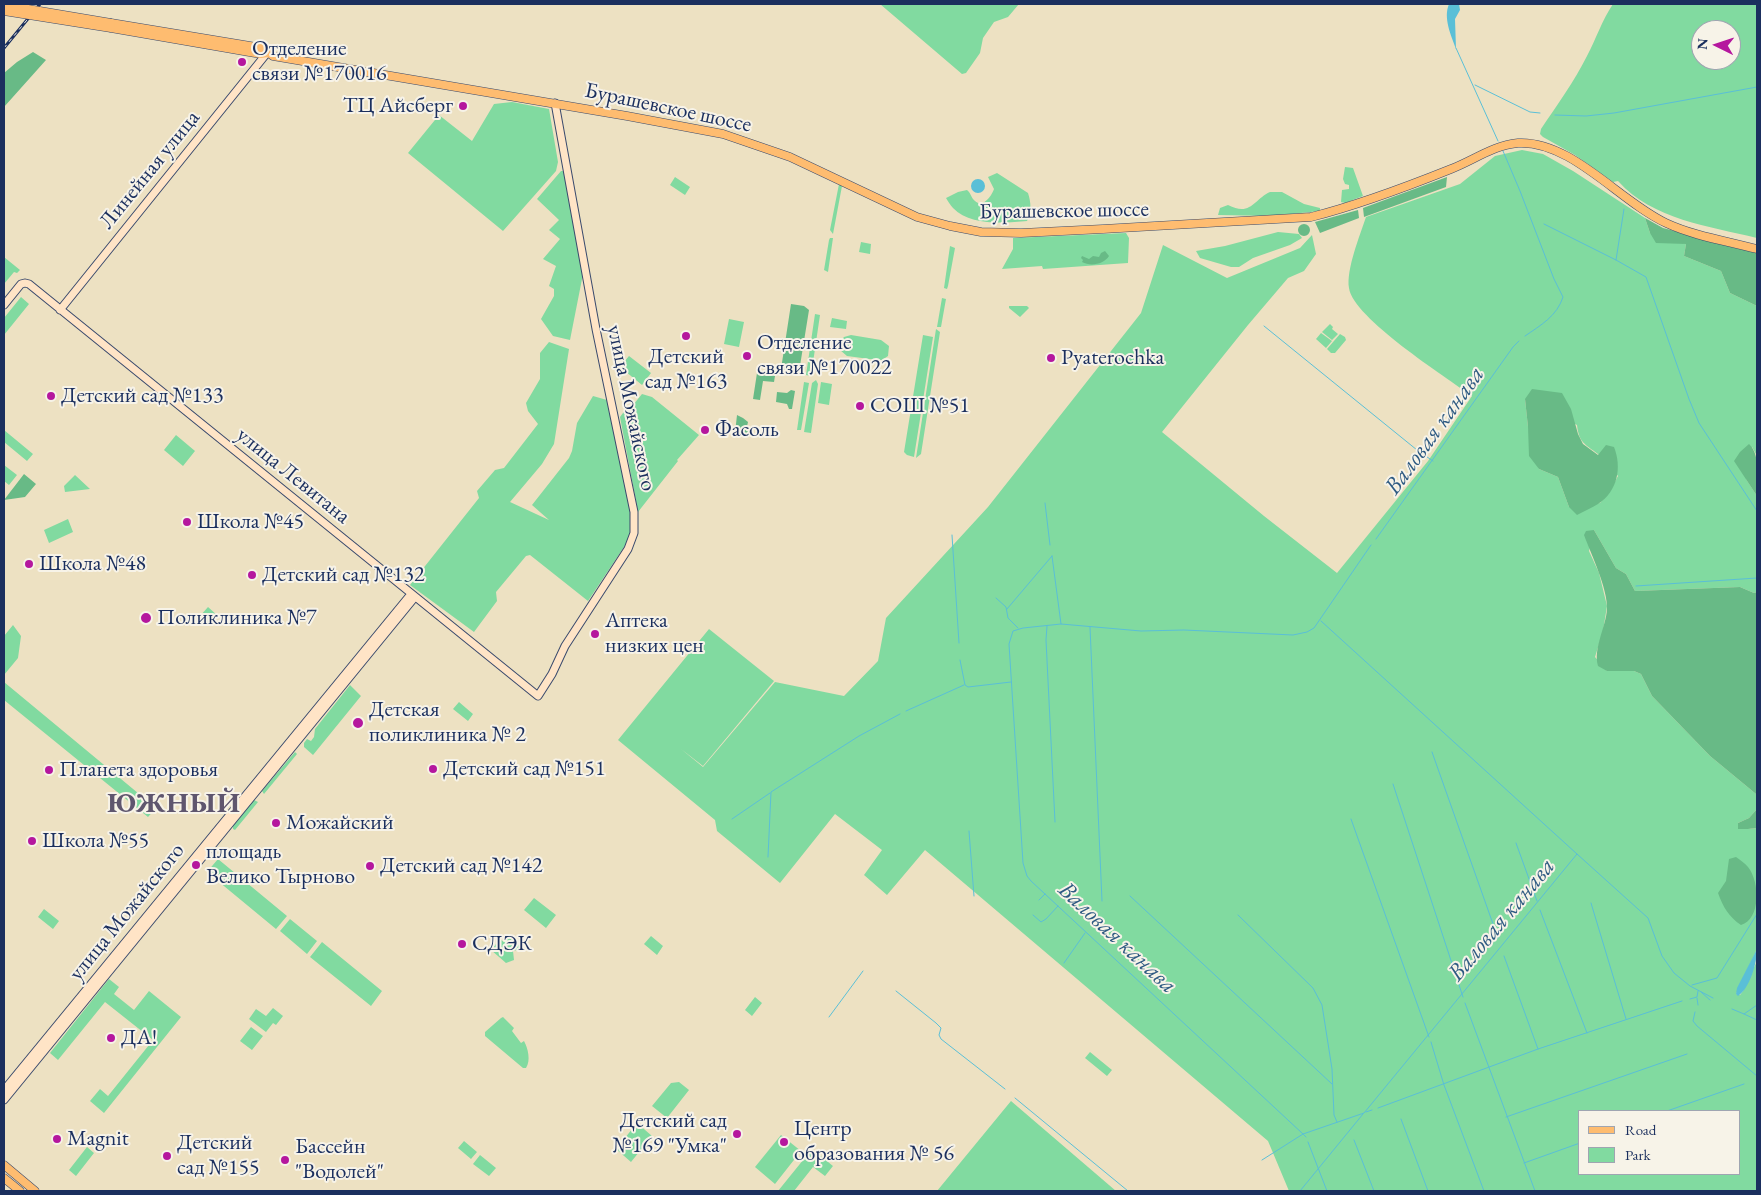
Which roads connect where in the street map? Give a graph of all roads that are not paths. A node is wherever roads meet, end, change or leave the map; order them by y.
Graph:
1 (4, 5) edge
2 (4, 11) edge
3 (111, 26) junction
4 (267, 53) junction
5 (554, 103) junction
6 (1757, 248) edge
7 (4, 305) edge
8 (60, 310) junction
9 (413, 595) junction
10 (425, 605) junction
11 (394, 623) junction
12 (538, 696) joint
13 (4, 1090) edge
14 (4, 1100) edge
15 (4, 1165) edge
16 (4, 1178) edge
17 (20, 1191) edge
18 (35, 1191) edge

1 - 3 main road, bridge
2 - 3 main road, bridge
3 - 4 main road, Бурашевское шоссе
4 - 5 main road, Бурашевское шоссе
4 - 8 main road, Линейная улица
5 - 6 main road, Бурашевское шоссе
5 - 12 main road, улица Можайского
7 - 8 main road, улица Левитана
8 - 9 main road, улица Левитана
9 - 10 main road, улица Левитана
9 - 11 main road, улица Можайского
9 - 13 main road, улица Можайского
10 - 11 main road, улица Можайского
10 - 12 main road, улица Левитана
11 - 14 main road, улица Можайского
15 - 18 main road
16 - 17 main road

